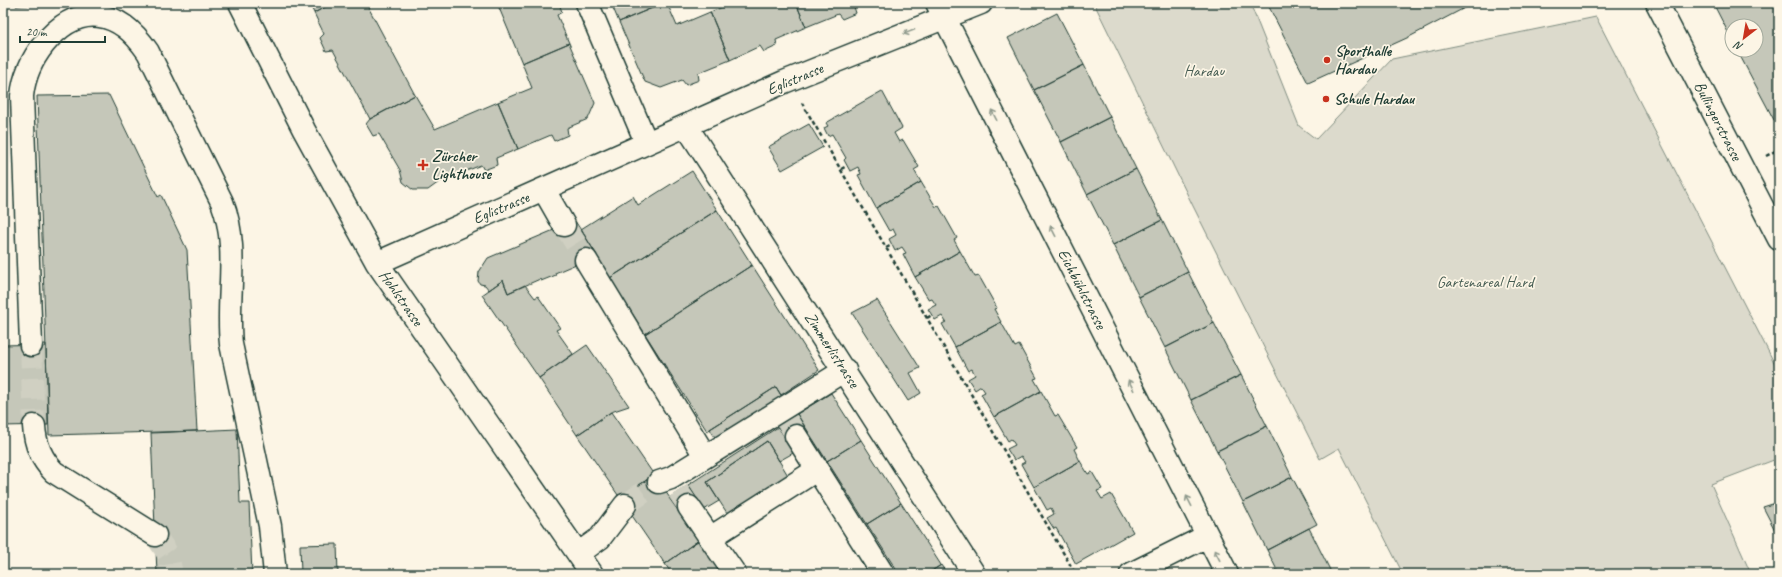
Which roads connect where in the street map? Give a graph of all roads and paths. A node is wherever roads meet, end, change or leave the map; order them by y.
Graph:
1 (240, 3) edge
2 (587, 3) edge
3 (980, 3) edge
4 (1656, 3) edge
5 (86, 9) edge
6 (941, 10) edge
7 (799, 98) dead end
8 (687, 126) junction
9 (646, 142) junction
10 (1779, 149) edge
11 (1765, 156) dead end
12 (847, 166) dead end
13 (841, 169) junction
14 (544, 190) junction
15 (564, 226) tunnel mouth
16 (1779, 238) edge
17 (892, 245) dead end
18 (886, 248) junction
19 (586, 260) tunnel mouth
20 (377, 263) junction
21 (932, 315) dead end
22 (927, 318) junction
23 (31, 344) tunnel mouth
24 (845, 370) junction
25 (971, 385) dead end
26 (967, 387) junction
27 (788, 422) junction
28 (34, 426) tunnel mouth
29 (1011, 454) dead end
30 (705, 456) junction
31 (1007, 457) junction
32 (818, 468) junction
33 (625, 505) tunnel mouth
34 (1050, 523) dead end
35 (1047, 526) junction
36 (155, 535) tunnel mouth
37 (1207, 536) junction
38 (710, 538) junction
39 (578, 554) junction
40 (1075, 573) edge
41 (275, 574) edge
42 (592, 574) edge
43 (735, 574) edge
44 (883, 574) edge
45 (974, 574) edge
46 (1131, 574) edge
47 (1227, 574) edge

1 - 20 street, Hohlstrasse
2 - 9 street
3 - 6 street, Eglistrasse
4 - 16 street, Bullingerstrasse
5 - 23 street
5 - 41 street
6 -> 8 street, Eglistrasse
37 -> 6 street, Eichbühlstrasse
7 - 13 path
8 - 9 street, Eglistrasse
8 - 24 street, Zimmerlistrasse
9 - 14 street, Eglistrasse
10 - 11 path
12 - 13 path
13 - 18 path
14 - 15 street
14 - 20 street, Eglistrasse
17 - 18 path
18 - 22 path
19 - 30 street
20 - 39 street, Hohlstrasse
21 - 22 path
22 - 26 path
24 - 27 street
24 - 45 street, Zimmerlistrasse
25 - 26 path
26 - 31 path
27 - 30 street
27 - 32 street
28 - 36 street
29 - 31 path
30 - 38 street
31 - 35 path
32 - 38 street
32 - 44 street
33 - 39 street
34 - 35 path
35 - 40 path
37 - 46 street
47 -> 37 street, Eichbühlstrasse
38 - 43 street
39 - 42 street, Hohlstrasse

